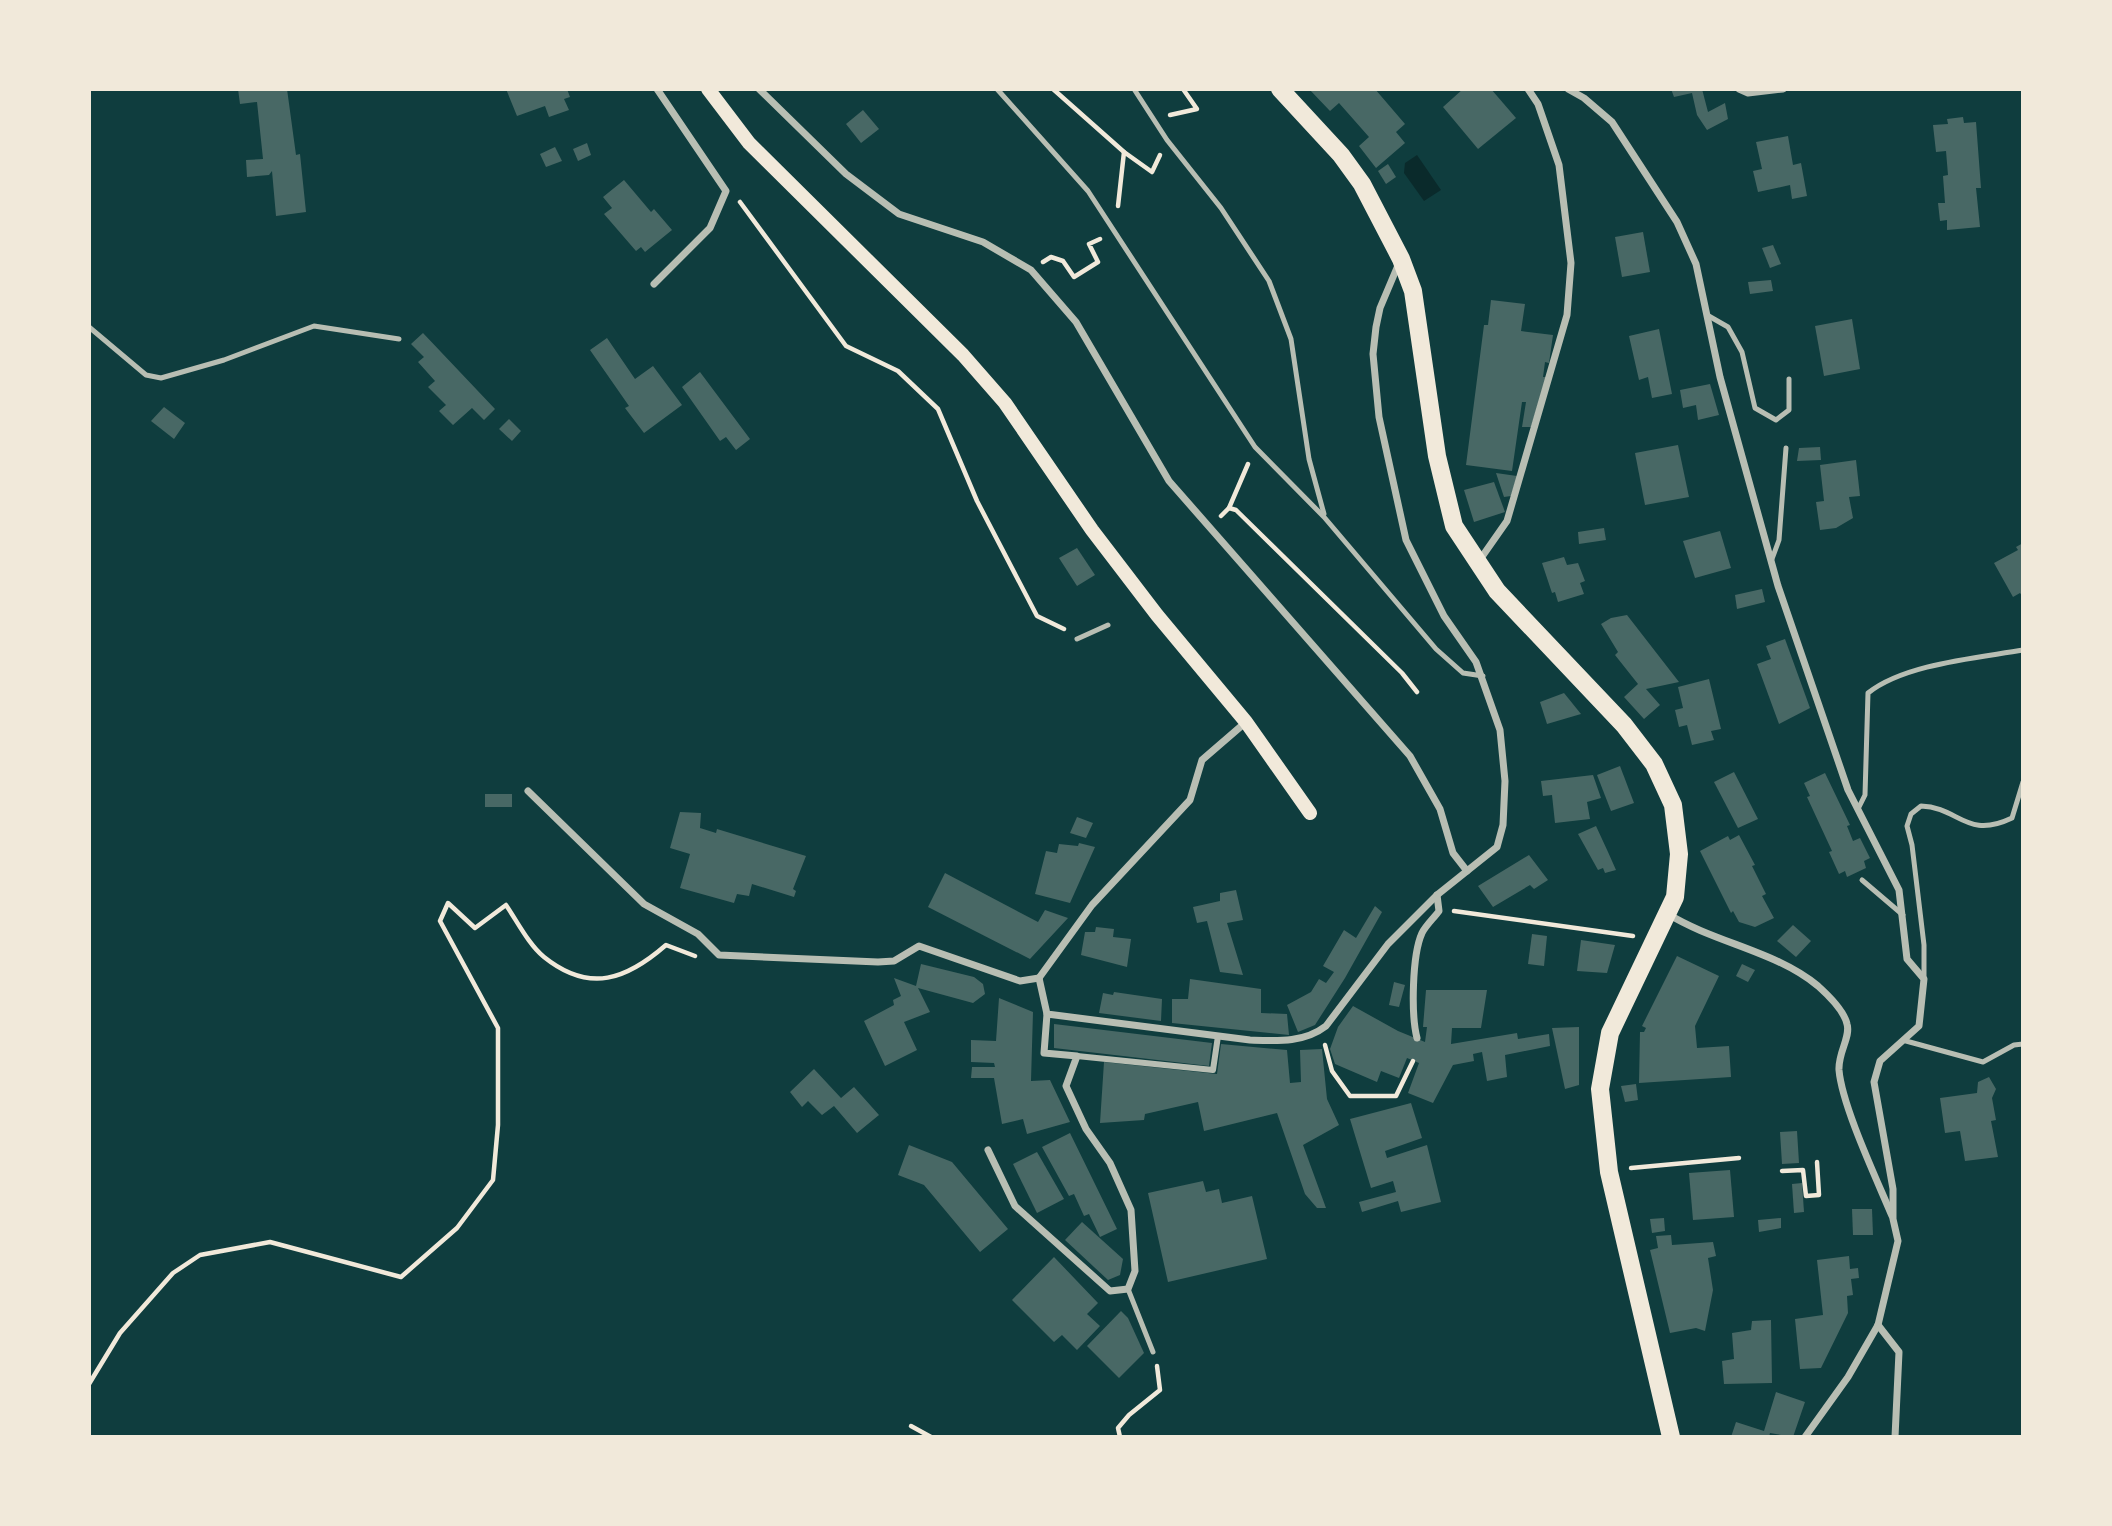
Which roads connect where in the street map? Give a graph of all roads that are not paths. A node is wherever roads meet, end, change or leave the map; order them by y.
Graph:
1 (657, 89) edge
2 (708, 89) edge
3 (759, 89) edge
4 (997, 89) edge
5 (1134, 89) edge
6 (1280, 89) edge
7 (1528, 89) edge
8 (1568, 89) edge
9 (1739, 89) edge
10 (1783, 89) edge
11 (1401, 259) junction
12 (654, 284) dead end
13 (1707, 315) junction
14 (89, 327) edge
15 (399, 339) dead end
16 (1789, 379) dead end
17 (1786, 448) dead end
18 (1324, 517) junction
19 (1772, 559) junction
20 (1476, 564) junction
21 (1108, 625) road end
22 (1077, 639) dead end
23 (2023, 650) edge
24 (1483, 676) junction
25 (1245, 722) junction
26 (2023, 782) edge
27 (528, 791) dead end
28 (1858, 809) junction
29 (1310, 813) dead end
30 (1467, 871) junction
31 (1862, 880) dead end
32 (1437, 895) junction
33 (1668, 914) junction
34 (1903, 915) junction
35 (1039, 978) junction
36 (1924, 979) junction
37 (1047, 1014) junction
38 (1218, 1036) junction
39 (1417, 1038) dead end
40 (1906, 1041) junction
41 (2023, 1044) edge
42 (1077, 1056) junction
43 (988, 1150) dead end
44 (1894, 1219) junction
45 (1128, 1289) junction
46 (1878, 1325) junction
47 (1153, 1352) road end
48 (1671, 1437) edge
49 (1805, 1437) edge
50 (1895, 1437) edge

1 - 12 street
2 - 25 main road
3 - 30 street
4 - 18 lane
5 - 18 lane
6 - 11 main road
7 - 20 street
8 - 13 street
9 - 10 street
11 - 20 main road
11 - 24 street
13 - 16 lane
13 - 19 street
14 - 15 lane
17 - 19 lane
18 - 24 lane
19 - 28 street
20 - 33 main road
21 - 22 lane
23 - 28 lane
24 - 30 street
25 - 29 main road
25 - 35 street
26 - 36 lane
27 - 35 street
28 - 34 street
30 - 32 street
31 - 34 lane
32 - 38 street
32 - 39 street
33 - 44 street
33 - 48 main road
34 - 36 street
35 - 37 street
36 - 40 street
37 - 38 street
37 - 42 street
38 - 42 street
40 - 41 lane
40 - 44 street
42 - 45 street
43 - 45 street
44 - 46 street
45 - 47 lane
46 - 49 street
46 - 50 street

